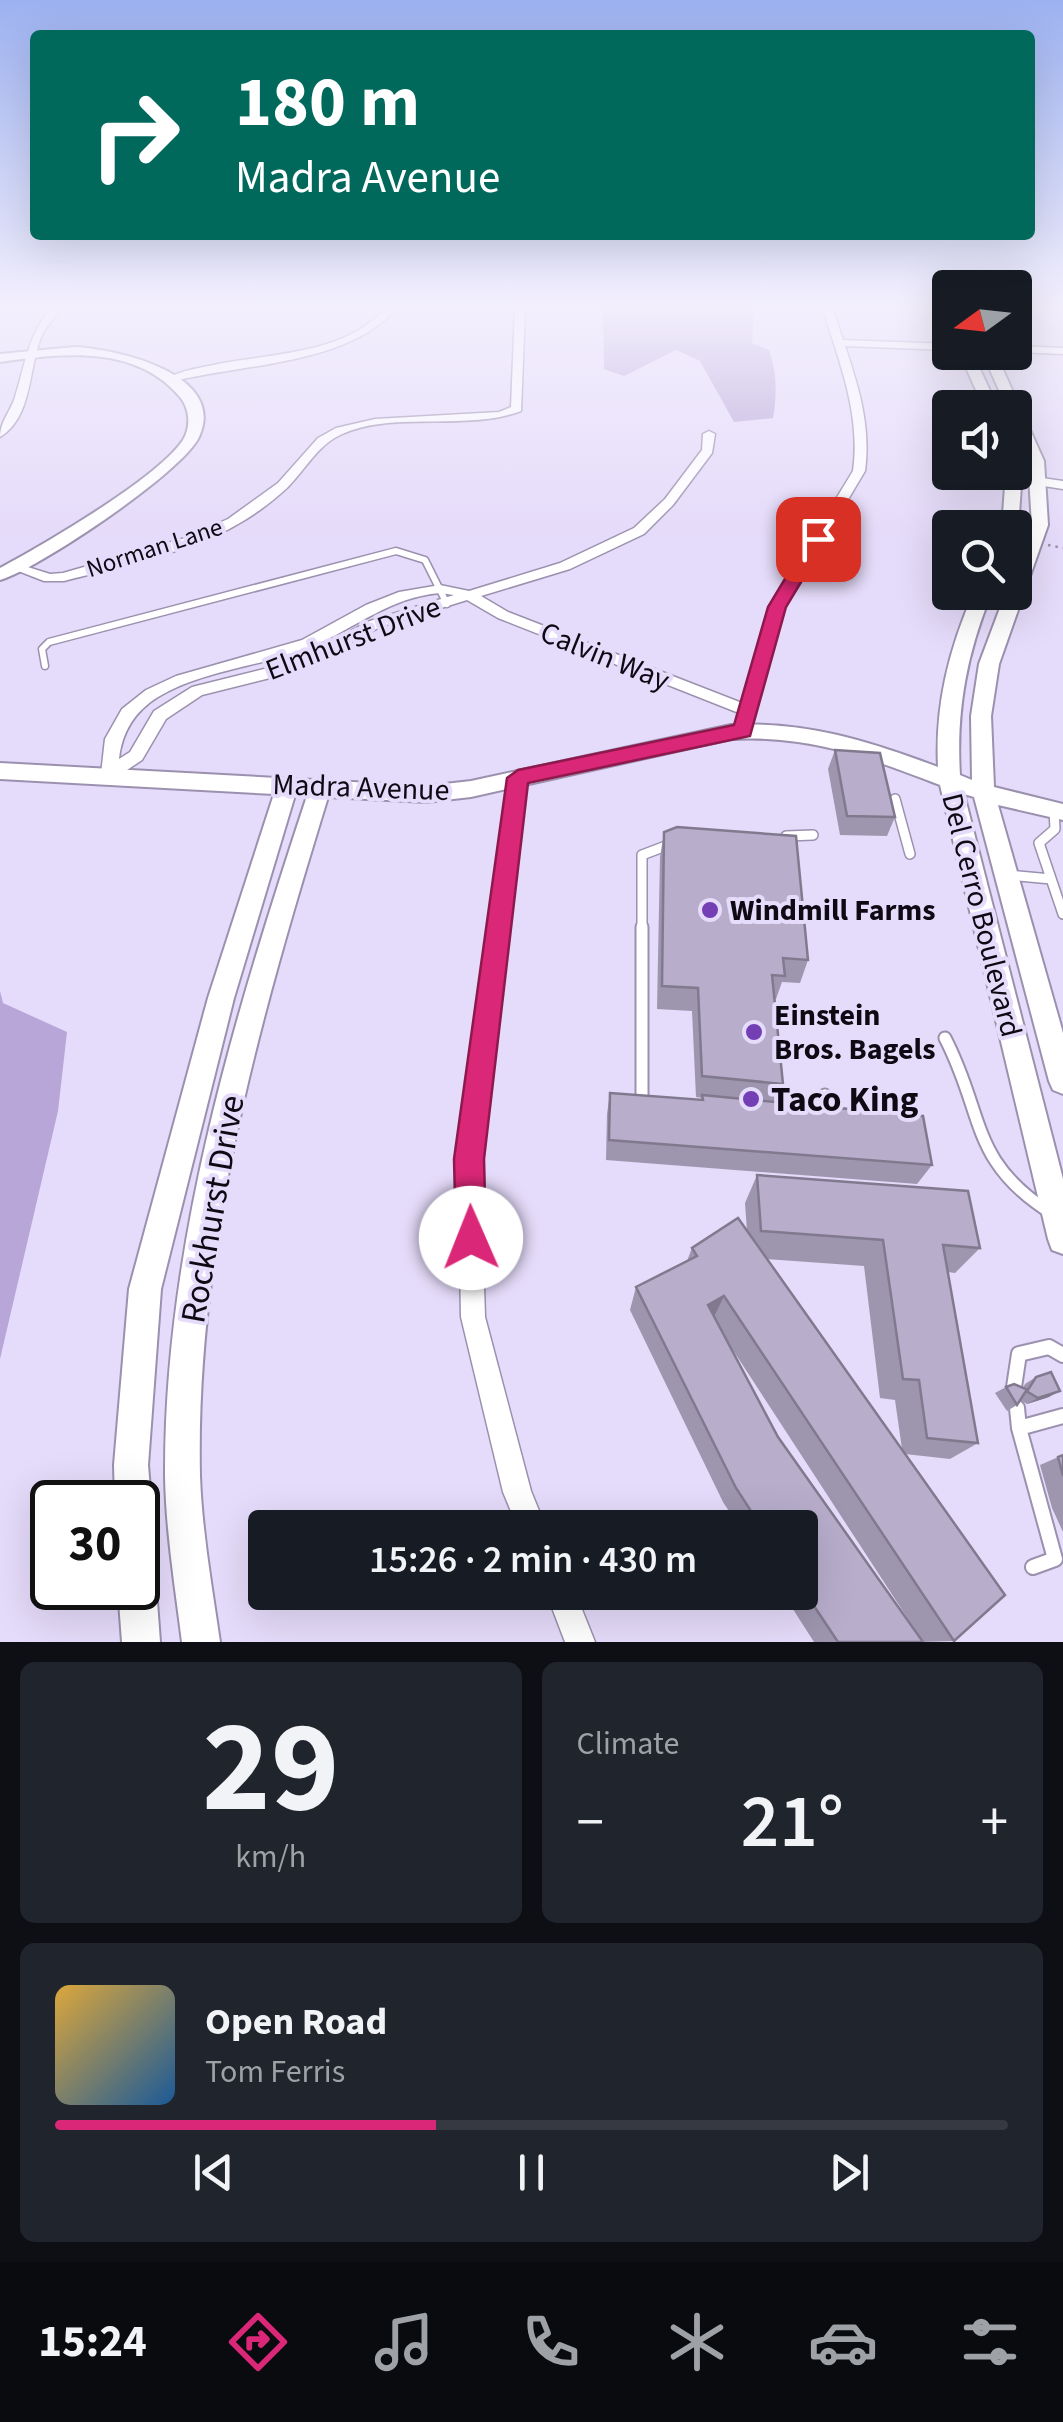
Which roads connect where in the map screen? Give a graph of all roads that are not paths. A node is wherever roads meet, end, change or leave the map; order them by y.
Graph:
1 (23, 386) edge
2 (175, 386) edge
3 (519, 386) edge
4 (850, 386) edge
5 (0, 434) edge
6 (708, 434) dead end
7 (1032, 452) edge
8 (1032, 480) edge
9 (1040, 482) junction
10 (1063, 485) edge
11 (8, 571) edge
12 (466, 594) junction
13 (444, 596) junction
14 (976, 610) edge
15 (45, 666) dead end
16 (745, 721) junction
17 (0, 771) edge
18 (109, 774) junction
19 (518, 778) junction
20 (949, 778) junction
21 (287, 786) junction
22 (320, 788) junction
23 (983, 791) junction
24 (896, 799) dead end
25 (1059, 822) edge
26 (813, 835) dead end
27 (774, 837) edge
28 (678, 841) edge
29 (910, 854) dead end
30 (1005, 875) junction
31 (1051, 879) junction
32 (1063, 914) edge
33 (946, 1038) dead end
34 (1063, 1082) edge
35 (825, 1095) dead end
36 (657, 1103) edge
37 (788, 1116) edge
38 (1060, 1223) edge
39 (1063, 1356) edge
40 (1014, 1387) edge
41 (1017, 1408) edge
42 (1063, 1416) edge
43 (1020, 1428) junction
44 (132, 1480) edge
45 (525, 1510) edge
46 (1033, 1567) dead end
47 (139, 1610) edge
48 (567, 1610) edge
49 (141, 1642) edge
50 (201, 1642) edge
51 (580, 1642) edge

1 - 5 street
2 - 11 street
3 - 11 street, Norman Lane
4 - 16 street
6 - 12 street, Elmhurst Drive
7 - 9 street, Del Cerro Boulevard
8 - 9 street
9 - 10 street
9 - 23 street, Del Cerro Boulevard
12 - 13 street, Elmhurst Drive
12 - 16 street, Calvin Way
13 - 15 lane
13 - 18 street, Elmhurst Drive
13 - 18 street, Elmhurst Drive
14 - 20 street, Del Cerro Boulevard
16 - 19 street, Madra Avenue
16 - 20 street, Madra Avenue
17 - 18 street, Madra Avenue
18 - 21 street, Madra Avenue
19 - 22 street, Madra Avenue
19 - 45 street
20 - 23 street, Madra Avenue
20 - 38 street, Del Cerro Boulevard
21 - 22 street, Madra Avenue
21 - 44 street, Rockhurst Drive
22 - 50 street, Rockhurst Drive
23 - 25 street, Madra Avenue
23 - 30 street, Del Cerro Boulevard
24 - 29 lane
25 - 31 lane
26 - 27 lane
28 - 36 lane
30 - 31 lane
30 - 34 street, Del Cerro Boulevard
31 - 32 lane
33 - 38 lane
35 - 37 lane
39 - 40 lane
41 - 43 lane
42 - 43 lane
43 - 46 lane
47 - 49 street
48 - 51 street

